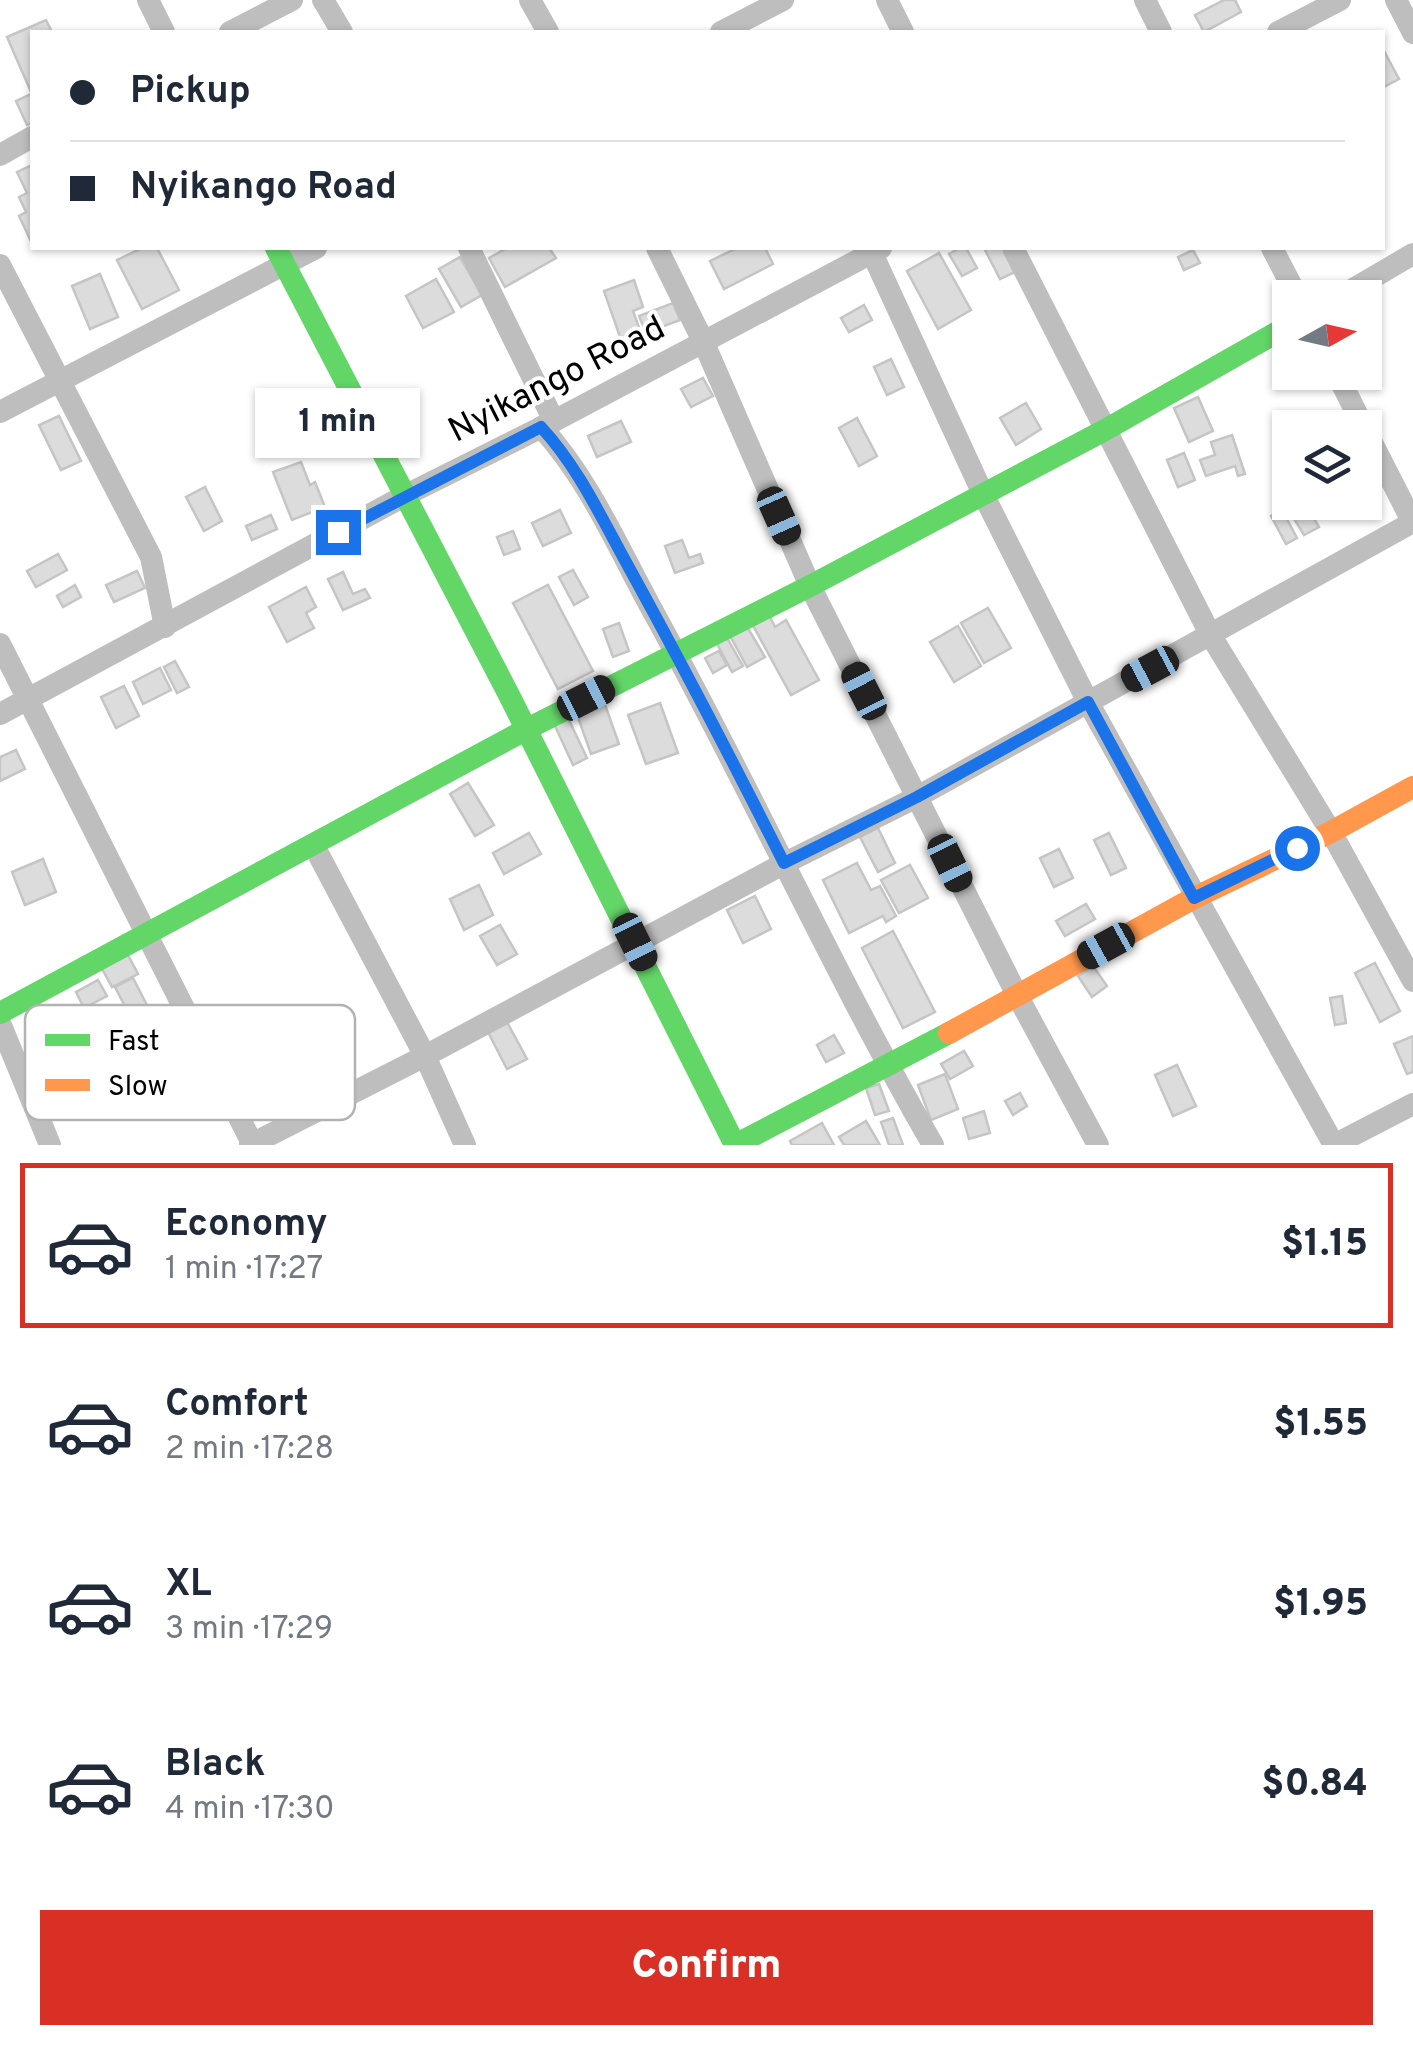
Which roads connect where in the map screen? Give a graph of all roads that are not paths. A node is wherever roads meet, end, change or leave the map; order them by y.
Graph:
1 (148, 0) edge
2 (292, 0) edge
3 (323, 0) edge
4 (530, 0) edge
5 (783, 0) edge
6 (887, 0) edge
7 (1144, 0) edge
8 (1340, 0) edge
9 (1396, 0) edge
10 (163, 30) edge
11 (234, 30) edge
12 (341, 30) edge
13 (547, 30) edge
14 (725, 30) edge
15 (903, 30) edge
16 (1160, 30) edge
17 (1282, 30) edge
18 (1413, 33) edge
19 (30, 139) edge
20 (0, 155) edge
21 (307, 250) edge
22 (470, 250) edge
23 (658, 250) edge
24 (876, 250) edge
25 (1013, 250) edge
26 (1273, 250) edge
27 (1413, 254) edge
28 (281, 256) edge
29 (0, 265) edge
30 (1289, 280) edge
31 (1369, 280) edge
32 (1272, 335) edge
33 (703, 341) junction
34 (60, 380) junction
35 (0, 412) edge
36 (548, 424) junction
37 (1106, 430) junction
38 (1382, 461) edge
39 (408, 494) junction
40 (983, 494) junction
41 (1413, 522) edge
42 (810, 586) junction
43 (165, 627) junction
44 (1212, 636) junction
45 (0, 644) edge
46 (676, 653) junction
47 (28, 699) junction
48 (1088, 702) junction
49 (0, 714) edge
50 (527, 728) junction
51 (1413, 788) edge
52 (917, 797) junction
53 (1331, 832) junction
54 (314, 846) junction
55 (784, 863) junction
56 (1194, 898) junction
57 (145, 932) junction
58 (635, 942) junction
59 (1413, 980) edge
60 (1017, 995) junction
61 (182, 1005) edge
62 (0, 1012) edge
63 (0, 1024) edge
64 (425, 1056) junction
65 (888, 1066) junction
66 (25, 1084) edge
67 (355, 1092) edge
68 (1413, 1104) edge
69 (40, 1120) edge
70 (239, 1120) edge
71 (301, 1120) edge
72 (50, 1145) edge
73 (252, 1145) edge
74 (465, 1145) edge
75 (933, 1145) edge
76 (1098, 1145) edge
77 (1334, 1145) edge

1 - 10 street
2 - 11 street
3 - 12 street
4 - 13 street
5 - 14 street
6 - 15 street
7 - 16 street
8 - 17 street
9 - 18 street
19 - 20 street
21 - 28 street
22 - 36 street
23 - 33 street
24 - 33 street, Nyikango Road
24 - 40 street
25 - 37 street
26 - 30 street
27 - 31 street
28 - 34 street
28 - 39 street
29 - 34 street
32 - 37 street
33 - 36 street, Nyikango Road
33 - 42 street
34 - 35 street
34 - 43 street
36 - 39 street, Nyikango Road
36 - 46 street
37 - 40 street
37 - 44 street
38 - 41 street
39 - 43 street, Nyikango Road
39 - 50 street
40 - 42 street
40 - 48 street
41 - 44 street
42 - 46 street
42 - 52 street
43 - 47 street, Nyikango Road
44 - 48 street
44 - 53 street
45 - 47 street
46 - 50 street
46 - 55 street
47 - 49 street, Nyikango Road
47 - 57 street
48 - 52 street
48 - 56 street
50 - 54 street
50 - 58 street
51 - 53 street
52 - 55 street
52 - 60 street
53 - 56 street
53 - 59 street
54 - 57 street
54 - 64 street
55 - 58 street
55 - 65 street
56 - 60 street
56 - 77 street
57 - 61 street
57 - 62 street
58 - 64 street
58 - 65 street
60 - 65 street
60 - 76 street
63 - 66 street
64 - 67 street
64 - 74 street
65 - 75 street
68 - 77 street
69 - 72 street
70 - 73 street
71 - 73 street

